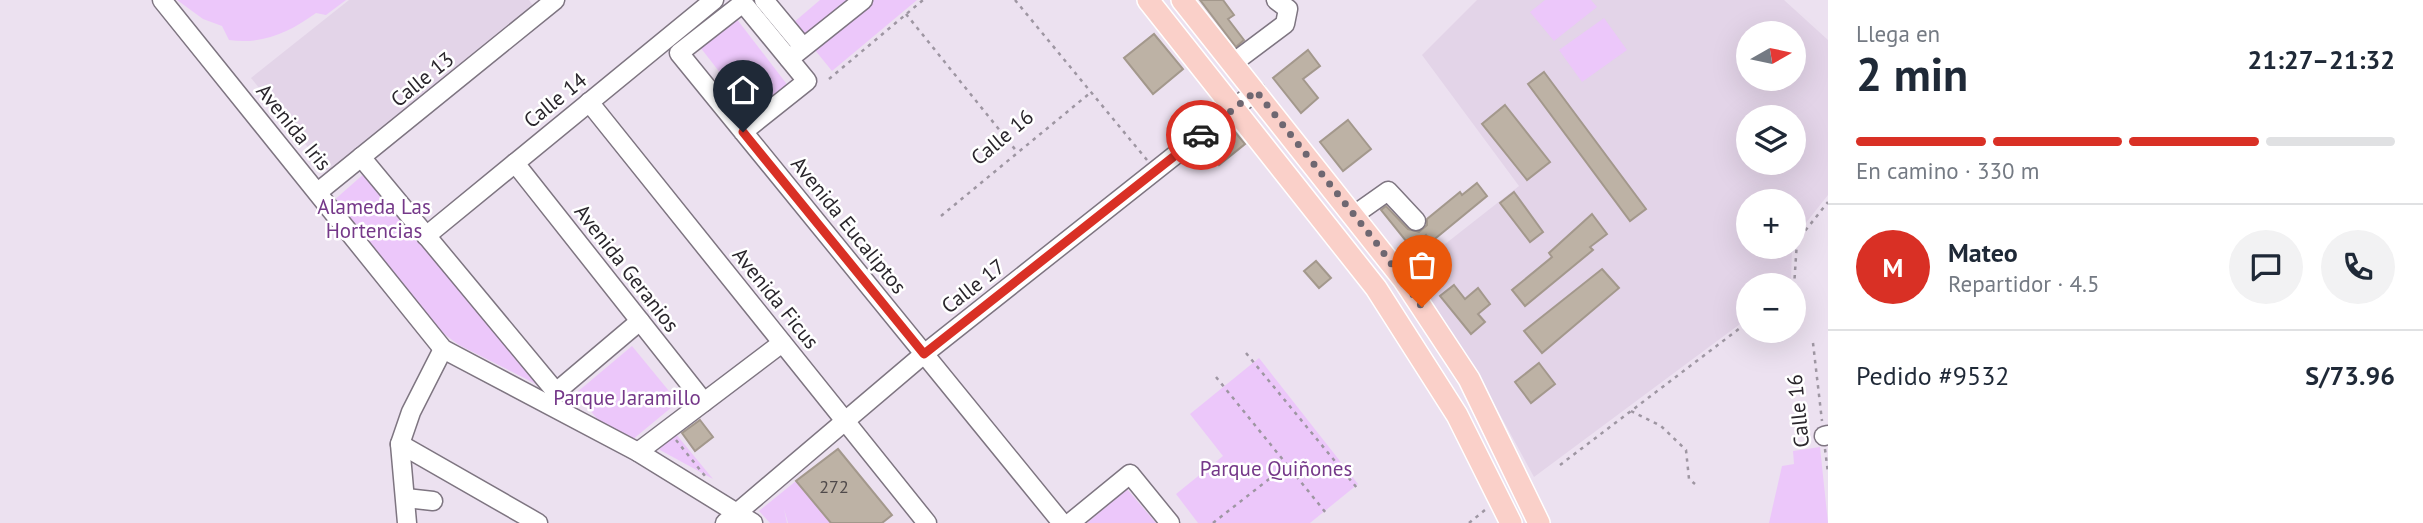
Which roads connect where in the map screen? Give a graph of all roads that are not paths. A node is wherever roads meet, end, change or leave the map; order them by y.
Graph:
1 (162, 0) edge
2 (714, 0) edge
3 (764, 0) edge
4 (863, 0) edge
5 (1148, 0) edge
6 (1183, 0) edge
7 (1276, 0) edge
8 (548, 2) edge
9 (796, 53) junction
10 (1233, 63) junction
11 (1256, 91) junction
12 (589, 102) junction
13 (1235, 108) junction
14 (743, 132) junction
15 (361, 157) junction
16 (515, 163) junction
17 (318, 192) junction
18 (1354, 215) junction
19 (1416, 221) dead end
20 (426, 236) junction
21 (640, 321) junction
22 (782, 343) junction
23 (443, 349) junction
24 (924, 354) junction
25 (1462, 368) junction
26 (1439, 383) junction
27 (553, 399) junction
28 (704, 402) junction
29 (845, 421) junction
30 (400, 444) junction
31 (638, 452) junction
32 (406, 498) junction
33 (433, 501) dead end
34 (731, 517) edge
35 (407, 523) edge
36 (538, 523) edge
37 (753, 523) edge
38 (927, 523) edge
39 (1062, 523) edge
40 (1070, 523) edge
41 (1170, 523) edge
42 (1511, 523) edge
43 (1539, 523) edge

1 - 17 street, Avenida Iris
2 - 12 street, Calle 14
3 - 9 street
4 - 9 street
5 - 13 main road
6 - 10 main road
7 - 10 street
8 - 15 street, Calle 13
9 - 14 street
9 - 14 street, Avenida Eucaliptos
10 - 11 main road
11 - 13 street, Calle 17
11 - 18 main road
12 - 16 street, Calle 14
12 - 22 street, Avenida Ficus
13 - 24 street, Calle 17
13 - 26 main road
14 - 24 street, Avenida Eucaliptos
15 - 17 street, Calle 13
15 - 20 street
16 - 20 street, Calle 14
16 - 21 street, Avenida Geranios
17 - 23 street, Avenida Iris
18 - 19 street
18 - 25 main road
20 - 27 street
21 - 27 street
21 - 28 street, Avenida Geranios
22 - 28 street
22 - 29 street, Avenida Ficus
23 - 27 street, Avenida Iris
23 - 30 street
24 - 29 street, Calle 17
24 - 39 street, Avenida Eucaliptos
25 - 26 street
25 - 43 main road
26 - 42 main road
27 - 31 street, Avenida Iris
28 - 31 street
29 - 34 street, Calle 17
29 - 38 street, Avenida Ficus
30 - 32 street
30 - 36 street
31 - 34 street, Avenida Iris
32 - 33 street
32 - 35 street
34 - 37 street, Avenida Iris
40 - 41 street

